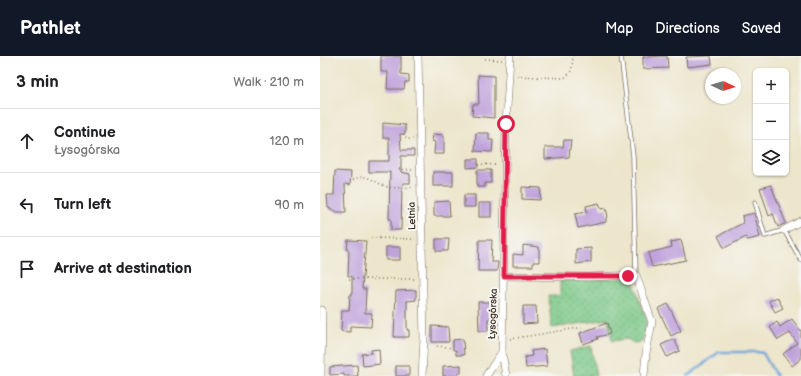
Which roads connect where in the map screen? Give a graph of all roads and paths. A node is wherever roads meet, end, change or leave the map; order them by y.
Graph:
1 (418, 56) edge
2 (573, 56) edge
3 (621, 56) edge
4 (508, 58) edge
5 (486, 59) dead end
6 (509, 76) junction
7 (403, 134) dead end
8 (417, 139) dead end
9 (478, 164) dead end
10 (501, 165) dead end
11 (399, 169) dead end
12 (414, 170) dead end
13 (352, 180) dead end
14 (416, 187) dead end
15 (755, 202) dead end
16 (801, 221) edge
17 (784, 230) junction
18 (371, 238) dead end
19 (418, 239) dead end
20 (801, 260) edge
21 (636, 275) junction
22 (504, 276) junction
23 (348, 279) dead end
24 (420, 279) dead end
25 (322, 310) dead end
26 (585, 327) dead end
27 (510, 339) dead end
28 (437, 346) dead end
29 (453, 348) dead end
30 (502, 352) junction
31 (321, 376) edge
32 (422, 376) edge
33 (486, 376) edge
34 (506, 376) edge
35 (644, 376) edge

1 - 32 street, Letnia
2 - 6 path
3 - 21 lane
4 - 5 path
4 - 6 street, Łysogórska
6 - 22 street, Łysogórska
7 - 8 path
9 - 10 path
11 - 12 path
13 - 14 path
15 - 17 lane
16 - 17 street
17 - 20 lane
18 - 19 path
21 - 22 street
21 - 35 street
22 - 30 street, Łysogórska
23 - 24 path
25 - 31 street
26 - 27 path
28 - 29 path
30 - 33 street, Łysogórska
30 - 34 street

